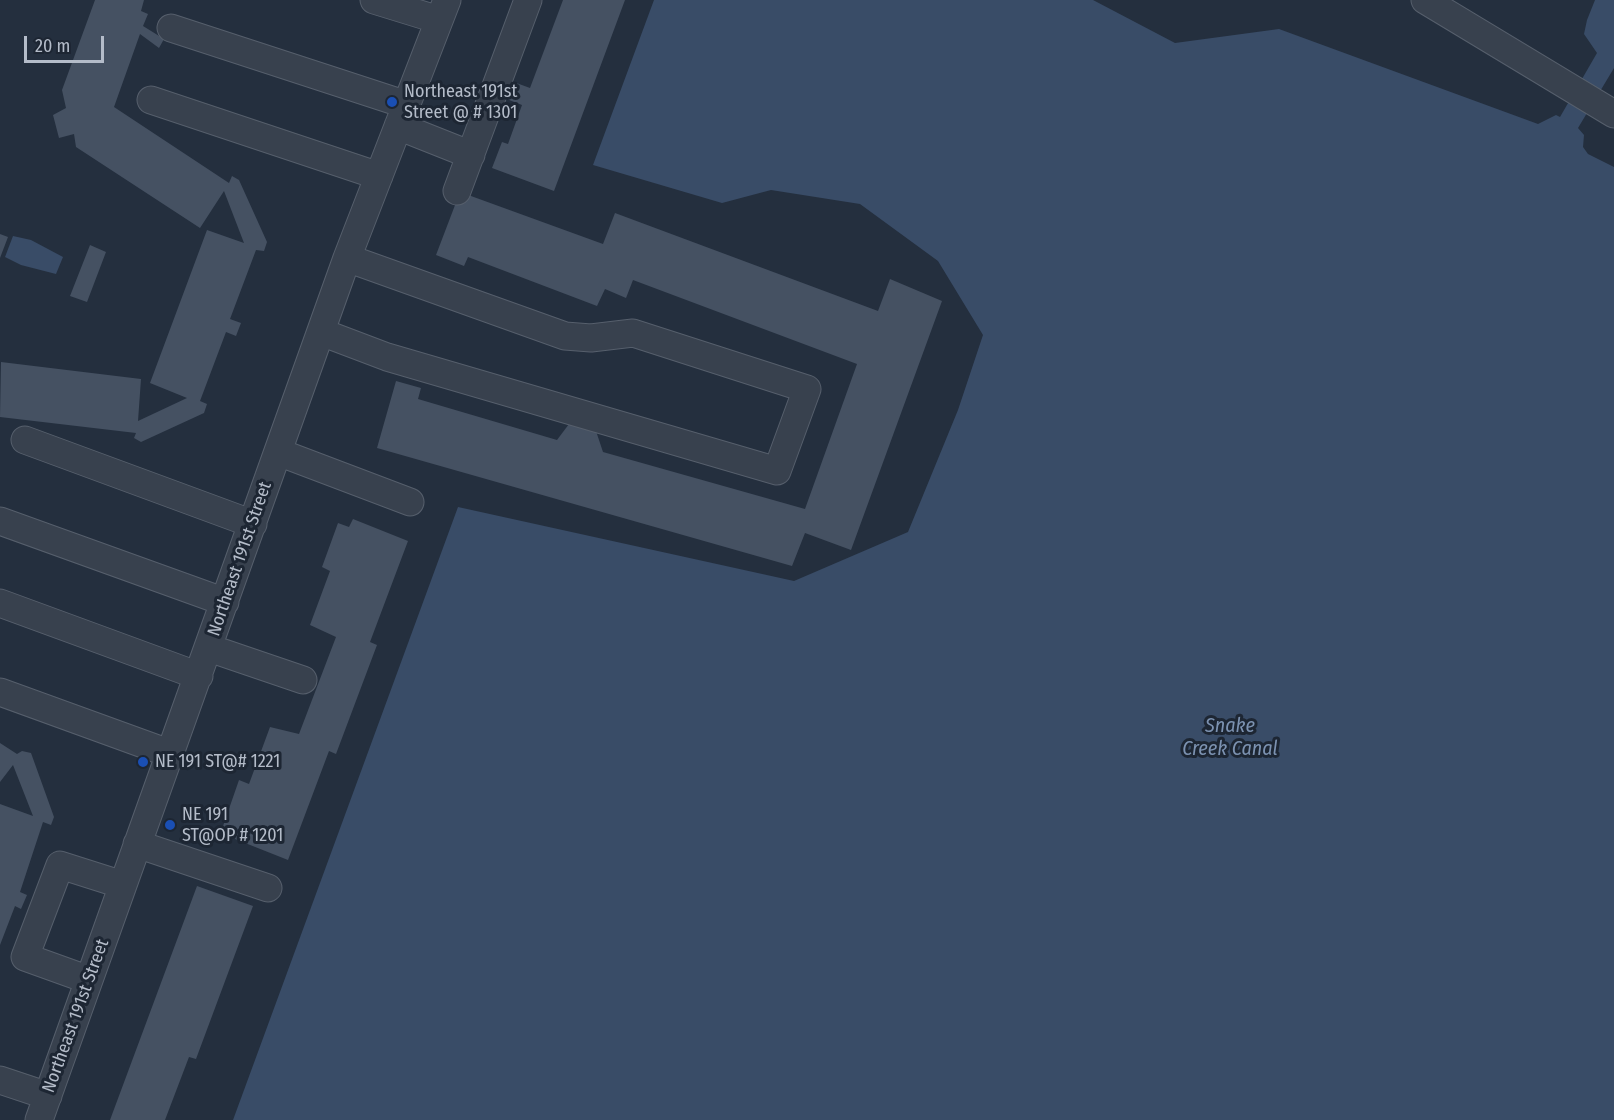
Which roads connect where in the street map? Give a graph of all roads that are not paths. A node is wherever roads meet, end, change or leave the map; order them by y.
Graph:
1 (374, 0) edge
2 (528, 0) edge
3 (1425, 0) edge
4 (443, 10) edge
5 (171, 28) dead end
6 (151, 100) dead end
7 (1614, 114) edge
8 (402, 115) junction
9 (471, 155) junction
10 (379, 176) junction
11 (457, 191) dead end
12 (347, 258) junction
13 (321, 332) junction
14 (25, 440) dead end
15 (278, 452) junction
16 (410, 502) dead end
17 (0, 521) edge
18 (253, 524) junction
19 (225, 602) junction
20 (0, 603) edge
21 (209, 648) junction
22 (199, 676) junction
23 (303, 680) dead end
24 (0, 692) edge
25 (171, 754) junction
26 (137, 844) junction
27 (123, 885) junction
28 (268, 888) dead end
29 (89, 980) junction
30 (0, 1080) edge
31 (43, 1108) edge

1 - 4 street
2 - 9 street
3 - 7 street
4 - 8 street, Northeast 191st Street
5 - 8 street
6 - 10 street
8 - 9 street
8 - 10 street, Northeast 191st Street
9 - 11 street
10 - 12 street, Northeast 191st Street
12 - 13 street, Northeast 191st Street
12 - 13 street
13 - 15 street, Northeast 191st Street
14 - 18 street
15 - 16 street
15 - 18 street, Northeast 191st Street
17 - 19 street
18 - 19 street, Northeast 191st Street
19 - 21 street, Northeast 191st Street
20 - 22 street
21 - 22 street, Northeast 191st Street
21 - 23 street
22 - 25 street, Northeast 191st Street
24 - 25 street
25 - 26 street, Northeast 191st Street
26 - 27 street, Northeast 191st Street
26 - 28 street
27 - 29 street, Northeast 191st Street
27 - 29 street
29 - 31 street, Northeast 191st Street
30 - 31 street

